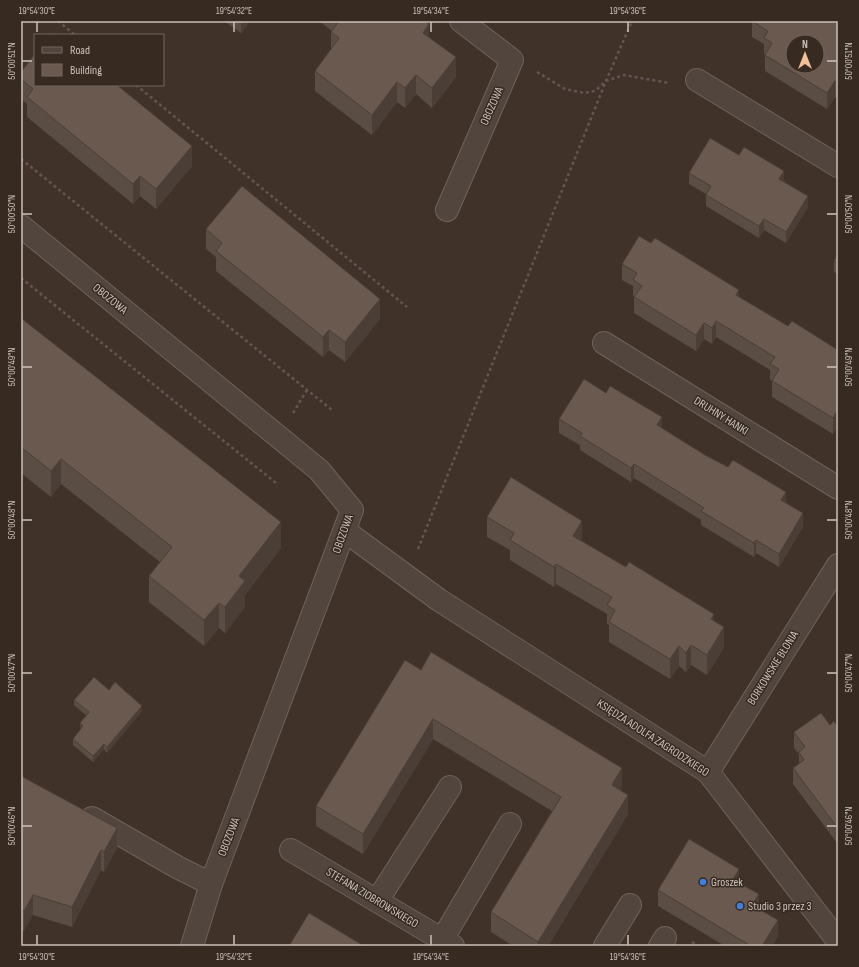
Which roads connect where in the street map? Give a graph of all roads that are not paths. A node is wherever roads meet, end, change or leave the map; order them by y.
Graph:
1 (461, 21) edge
2 (697, 80) road end
3 (838, 166) edge
4 (447, 210) dead end
5 (21, 226) edge
6 (604, 344) dead end
7 (838, 488) edge
8 (345, 531) junction
9 (838, 565) edge
10 (708, 772) junction
11 (450, 787) dead end
12 (75, 808) edge
13 (510, 824) dead end
14 (291, 850) dead end
15 (211, 884) junction
16 (377, 901) junction
17 (630, 905) dead end
18 (838, 942) edge
19 (448, 943) edge
20 (192, 946) edge
21 (605, 946) edge

1 - 4 street, OBOZOWA
2 - 3 street
5 - 8 street, OBOZOWA
6 - 7 street, DRUHNY HANKI
8 - 10 street, KSIĘDZA ADOLFA ZAGRODZKIEGO
8 - 15 street, OBOZOWA
9 - 10 street, BORKOWSKIE BŁONIA
10 - 18 street, KSIĘDZA ADOLFA ZAGRODZKIEGO
11 - 16 street
12 - 15 street
13 - 19 street
14 - 16 street, STEFANA ZIOBROWSKIEGO
15 - 20 street, OBOZOWA
16 - 19 street, STEFANA ZIOBROWSKIEGO
17 - 21 street

